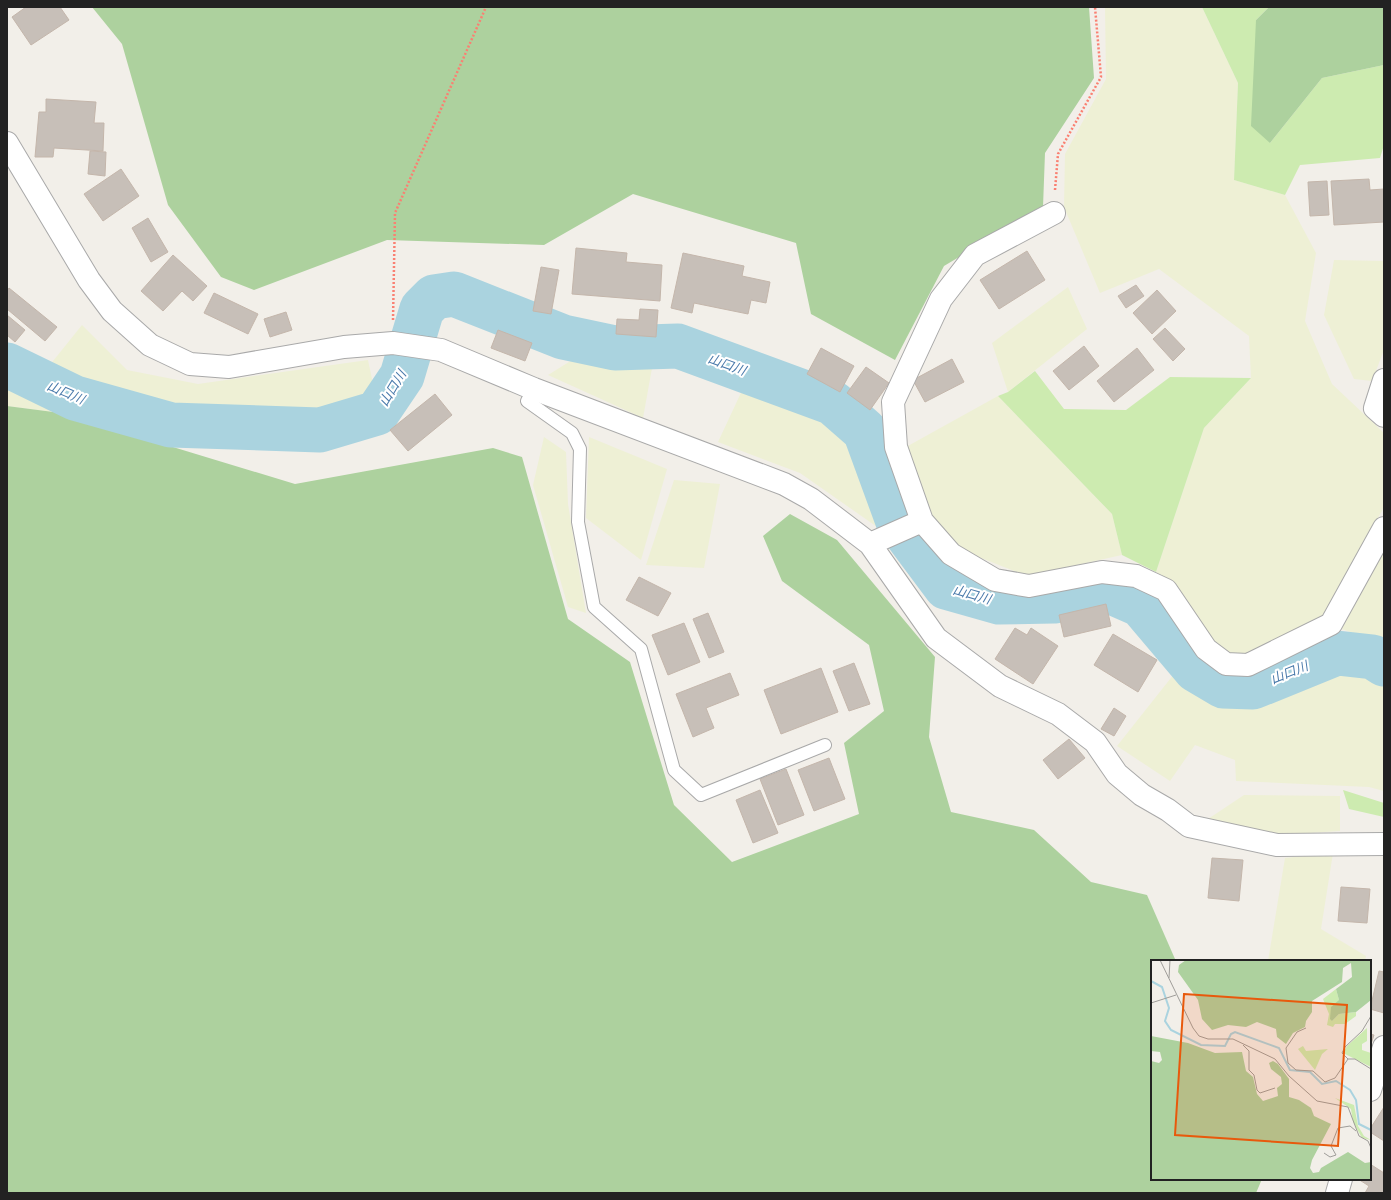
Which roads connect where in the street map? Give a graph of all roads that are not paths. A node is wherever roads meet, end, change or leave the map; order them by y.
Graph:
1 (7, 142) edge
2 (1054, 213) road end
3 (1384, 380) edge
4 (534, 388) junction
5 (1384, 416) edge
6 (922, 522) junction
7 (1384, 528) edge
8 (870, 544) junction
9 (825, 745) dead end
10 (1384, 844) edge
11 (1384, 1047) edge
12 (1371, 1087) edge
13 (1341, 1180) edge
14 (1337, 1193) edge

1 - 4 street
2 - 6 street
3 - 5 street
4 - 8 street
4 - 9 lane
6 - 7 street
6 - 8 street
8 - 10 street
11 - 12 street
13 - 14 street

